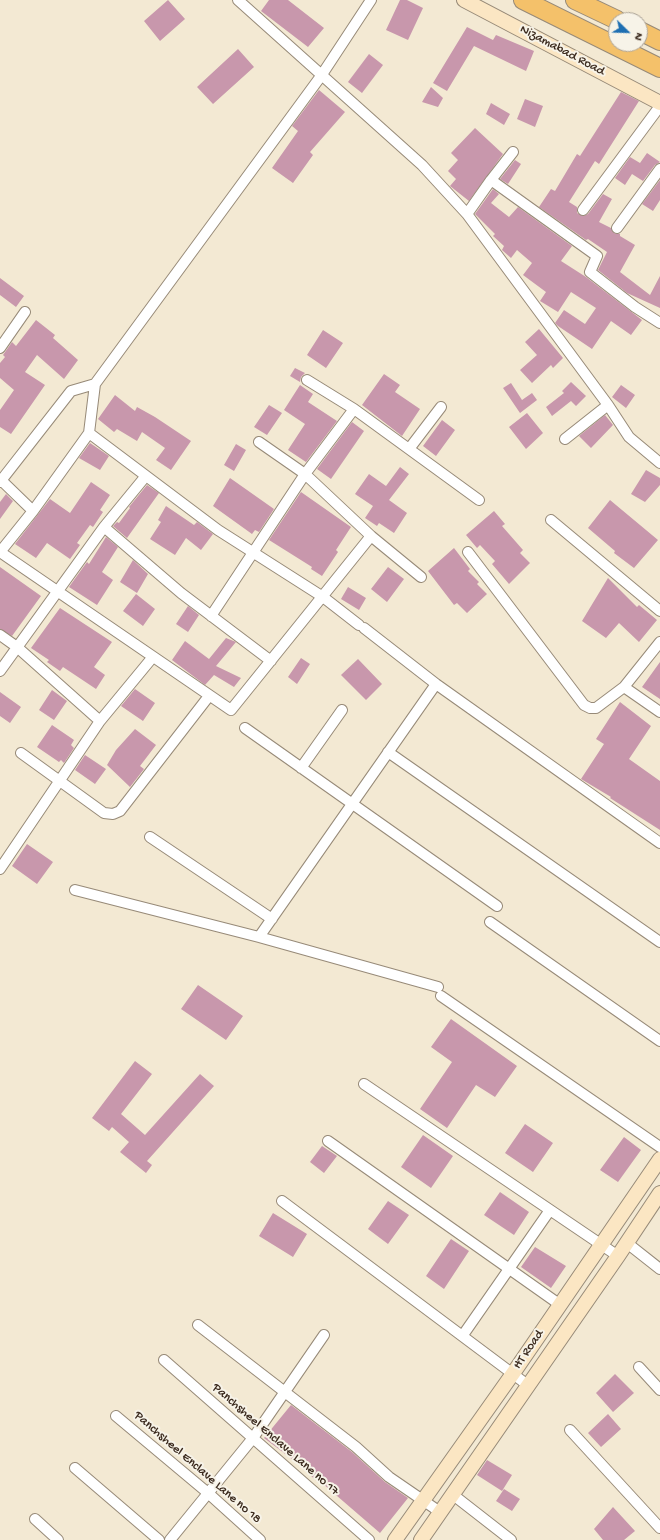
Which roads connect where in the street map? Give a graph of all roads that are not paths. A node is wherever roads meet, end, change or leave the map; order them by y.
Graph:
1 (238, 0) edge
2 (371, 0) edge
3 (464, 0) edge
4 (523, 0) edge
5 (576, 0) edge
6 (608, 16) edge
7 (608, 29) edge
8 (648, 40) edge
9 (660, 41) edge
10 (648, 52) edge
11 (660, 68) edge
12 (321, 76) junction
13 (660, 102) edge
14 (660, 106) edge
15 (513, 152) dead end
16 (660, 169) edge
17 (491, 180) junction
18 (583, 210) dead end
19 (467, 214) junction
20 (617, 228) dead end
21 (25, 312) dead end
22 (660, 323) edge
23 (0, 348) edge
24 (307, 380) dead end
25 (95, 384) junction
26 (608, 405) junction
27 (441, 408) dead end
28 (354, 409) junction
29 (89, 433) junction
30 (565, 439) dead end
31 (259, 442) dead end
32 (409, 449) junction
33 (660, 463) edge
34 (305, 474) junction
35 (145, 477) junction
36 (0, 480) edge
37 (479, 500) dead end
38 (33, 511) junction
39 (551, 520) dead end
40 (104, 527) junction
41 (371, 536) junction
42 (0, 552) edge
43 (468, 552) dead end
44 (252, 553) junction
45 (421, 577) dead end
46 (58, 591) junction
47 (323, 596) junction
48 (660, 611) edge
49 (211, 616) junction
50 (0, 635) edge
51 (660, 642) edge
52 (17, 647) junction
53 (152, 658) junction
54 (271, 661) junction
55 (0, 670) edge
56 (436, 684) junction
57 (624, 687) junction
58 (209, 696) junction
59 (342, 710) dead end
60 (660, 712) edge
61 (100, 721) junction
62 (245, 728) dead end
63 (388, 752) junction
64 (21, 753) dead end
65 (301, 768) junction
66 (59, 782) junction
67 (352, 804) junction
68 (150, 837) dead end
69 (660, 843) edge
70 (0, 869) edge
71 (75, 890) dead end
72 (497, 906) dead end
73 (272, 919) junction
74 (490, 922) dead end
75 (259, 937) junction
76 (660, 942) edge
77 (660, 1041) edge
78 (364, 1084) dead end
79 (328, 1141) dead end
80 (660, 1147) edge
81 (660, 1159) edge
82 (660, 1193) edge
83 (282, 1201) dead end
84 (550, 1210) junction
85 (627, 1243) junction
86 (601, 1244) junction
87 (618, 1256) junction
88 (509, 1269) junction
89 (660, 1269) edge
90 (559, 1304) junction
91 (198, 1325) dead end
92 (324, 1335) dead end
93 (463, 1335) junction
94 (164, 1360) dead end
95 (639, 1367) dead end
96 (514, 1372) junction
97 (529, 1386) junction
98 (660, 1390) edge
99 (286, 1392) junction
100 (116, 1416) dead end
101 (570, 1430) dead end
102 (253, 1438) junction
103 (75, 1468) dead end
104 (208, 1493) junction
105 (452, 1494) junction
106 (423, 1501) junction
107 (440, 1512) junction
108 (35, 1519) dead end
109 (660, 1528) edge
110 (58, 1540) edge
111 (159, 1540) edge
112 (170, 1540) edge
113 (260, 1540) edge
114 (369, 1540) edge
115 (395, 1540) edge
116 (421, 1540) edge
117 (511, 1540) edge

1 - 12 street
2 - 12 street
3 - 13 street, Nizamabad Road
4 - 7 highway, Nizamabad Road
5 - 6 highway
8 - 9 highway, Nizamabad Road
10 - 11 highway, Nizamabad Road
12 - 19 street
12 - 25 street
14 - 18 street
15 - 17 street
16 - 20 street
17 - 19 street
17 - 22 street
19 - 26 street
21 - 23 street
24 - 28 street
25 - 29 street
25 - 36 street
26 - 30 street
26 - 33 street
27 - 32 street
28 - 32 street
28 - 34 street
29 - 35 street
29 - 38 street
31 - 34 street
32 - 37 street
34 - 41 street
34 - 44 street
35 - 40 street
35 - 44 street
36 - 38 street
38 - 42 street
39 - 48 street
40 - 46 street
40 - 49 street
41 - 45 street
41 - 47 street
42 - 46 street
43 - 57 street
44 - 47 street
44 - 49 street
46 - 52 street
46 - 53 street
47 - 54 street
47 - 56 street
49 - 54 street
50 - 52 street
51 - 57 street
52 - 55 street
52 - 61 street
53 - 58 street
53 - 61 street
54 - 58 street
56 - 63 street
56 - 69 street
57 - 60 street
58 - 66 street
59 - 65 street
61 - 66 street
62 - 65 street
63 - 67 street
63 - 76 street
64 - 66 street
65 - 67 street
66 - 70 street
67 - 72 street
67 - 73 street
68 - 73 street
71 - 75 street
73 - 75 street
74 - 77 street
75 - 80 street
78 - 84 street
79 - 88 street
81 - 86 street, HT Road
82 - 85 street, HT Road
83 - 93 street
84 - 86 street
84 - 88 street
85 - 87 street, HT Road
85 - 89 street
86 - 87 street
86 - 90 street, HT Road
87 - 97 street, HT Road
88 - 90 street
88 - 93 street
90 - 96 street, HT Road
91 - 99 street
92 - 99 street
93 - 96 street
94 - 102 street, Panchsheel Enclave Lane no 17
95 - 98 street
96 - 97 street
96 - 106 street, HT Road
97 - 105 street, HT Road
99 - 102 street
99 - 106 street
100 - 104 street, Panchsheel Enclave Lane no 18
101 - 109 street
102 - 104 street
102 - 114 street, Panchsheel Enclave Lane no 17
103 - 111 street
104 - 112 street
104 - 113 street, Panchsheel Enclave Lane no 18
105 - 107 street, HT Road
105 - 117 street
106 - 107 street
106 - 115 street, HT Road
107 - 116 street, HT Road
108 - 110 street

